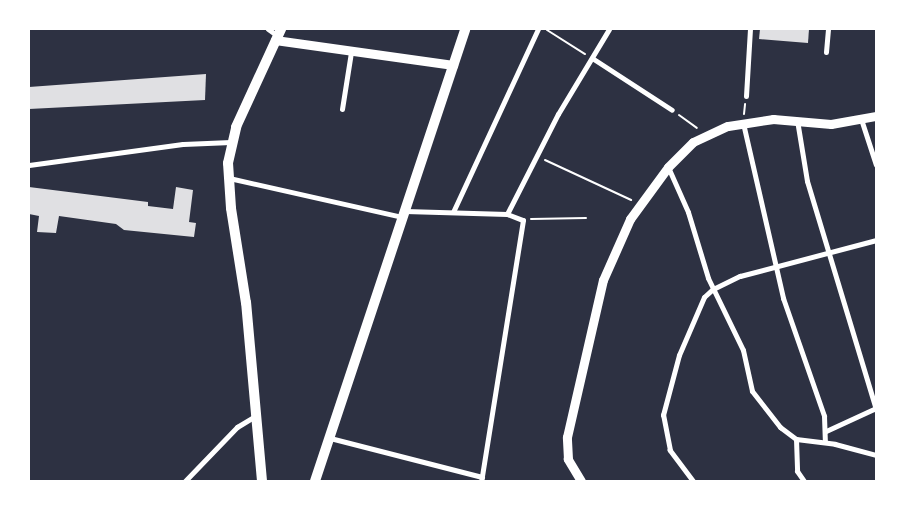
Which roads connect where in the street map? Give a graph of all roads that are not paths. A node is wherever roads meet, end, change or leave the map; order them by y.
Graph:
1 (268, 29) edge
2 (465, 29) edge
3 (538, 29) edge
4 (609, 29) edge
5 (750, 29) edge
6 (828, 29) edge
7 (278, 35) edge
8 (351, 52) junction
9 (826, 52) dead end
10 (592, 58) junction
11 (453, 65) junction
12 (746, 96) road end
13 (342, 109) dead end
14 (672, 110) road end
15 (876, 116) edge
16 (861, 119) junction
17 (797, 120) junction
18 (743, 123) junction
19 (231, 142) junction
20 (29, 165) edge
21 (876, 165) edge
22 (668, 167) junction
23 (228, 178) junction
24 (453, 212) junction
25 (403, 214) junction
26 (507, 214) junction
27 (876, 240) edge
28 (829, 253) junction
29 (775, 265) junction
30 (713, 288) junction
31 (876, 409) edge
32 (255, 416) junction
33 (826, 431) junction
34 (330, 438) junction
35 (796, 439) junction
36 (825, 442) junction
37 (876, 456) edge
38 (481, 479) edge
39 (185, 481) edge
40 (262, 481) edge
41 (315, 481) edge
42 (581, 481) edge
43 (693, 481) edge
44 (804, 481) edge

1 - 7 street
2 - 11 main road
3 - 24 street
4 - 10 street
5 - 12 street
6 - 9 street
7 - 8 street
7 - 19 main road
8 - 11 street
8 - 13 street
10 - 14 street
10 - 26 street
11 - 25 main road
15 - 16 street
16 - 17 street
16 - 21 street
17 - 18 street
17 - 28 street
18 - 22 street
18 - 29 street
19 - 20 street
19 - 23 main road
22 - 30 street
22 - 42 street
23 - 25 street
23 - 32 main road
24 - 25 street
24 - 26 street
25 - 34 main road
26 - 38 street
27 - 28 street
28 - 29 street
28 - 31 street
29 - 30 street
29 - 33 street
30 - 35 street
30 - 43 street
31 - 33 street
32 - 39 street
32 - 40 main road
33 - 36 street
34 - 38 street
34 - 41 main road
35 - 36 street
35 - 44 street
36 - 37 street

